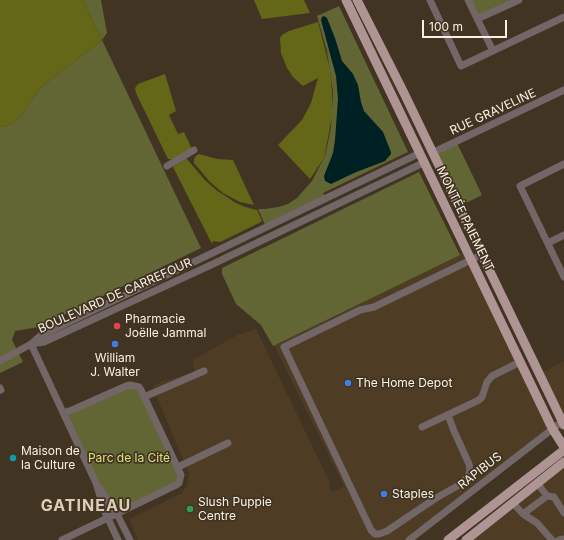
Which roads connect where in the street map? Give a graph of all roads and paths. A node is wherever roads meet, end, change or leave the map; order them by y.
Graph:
1 (346, 0) edge
2 (357, 0) edge
3 (430, 0) edge
4 (468, 0) edge
5 (519, 0) edge
6 (564, 16) edge
7 (477, 19) junction
8 (492, 51) junction
9 (564, 90) edge
10 (194, 150) dead end
11 (420, 152) junction
12 (432, 153) junction
13 (425, 162) junction
14 (564, 164) edge
15 (167, 166) dead end
16 (564, 235) edge
17 (548, 243) junction
18 (482, 255) junction
19 (472, 260) junction
20 (564, 277) edge
21 (31, 344) junction
22 (0, 361) edge
23 (520, 362) junction
24 (204, 372) dead end
25 (144, 397) junction
26 (63, 413) junction
27 (448, 415) junction
28 (563, 422) edge
29 (422, 427) dead end
30 (552, 428) junction
31 (228, 443) dead end
32 (564, 448) edge
33 (564, 462) edge
34 (178, 466) junction
35 (564, 471) edge
36 (96, 483) junction
37 (536, 485) junction
38 (547, 496) junction
39 (513, 502) junction
40 (564, 513) edge
41 (117, 514) junction
42 (523, 514) junction
43 (108, 519) junction
44 (564, 539) edge
45 (62, 540) edge
46 (118, 540) edge
47 (130, 540) edge
48 (409, 540) edge
49 (448, 540) edge
50 (466, 540) edge
51 (552, 540) edge
52 (559, 540) edge

1 - 11 main road, MONTÉE PAIEMENT
2 - 12 main road, MONTÉE PAIEMENT
3 - 8 street
4 - 7 street
5 - 7 street
6 - 8 street
7 - 8 street
9 - 12 street, RUE GRAVELINE
10 - 15 street
11 - 12 main road
11 - 13 main road, MONTÉE PAIEMENT
11 - 21 street, BOULEVARD DE CARREFOUR
12 - 13 main road
12 - 18 main road, MONTÉE PAIEMENT
13 - 19 main road, MONTÉE PAIEMENT
13 - 21 street, BOULEVARD DE CARREFOUR
14 - 17 street
16 - 17 street
17 - 20 street
18 - 19 street
18 - 28 main road, MONTÉE PAIEMENT
19 - 23 main road, MONTÉE PAIEMENT
19 - 27 street
21 - 22 street
21 - 26 street
23 - 27 street
23 - 30 main road, MONTÉE PAIEMENT
24 - 25 street
25 - 26 street
25 - 34 street
26 - 36 street
27 - 29 street
28 - 30 street, RAPIBUS
30 - 32 main road, MONTÉE PAIEMENT
30 - 48 street, RAPIBUS
31 - 34 street
32 - 49 main road
33 - 37 main road
34 - 41 street
35 - 37 main road
36 - 41 street
36 - 43 street
37 - 38 street
37 - 39 main road
38 - 40 street
38 - 42 street
39 - 42 street
39 - 50 main road
41 - 43 street
41 - 47 street
42 - 51 street
43 - 45 street
43 - 46 street
44 - 52 street

